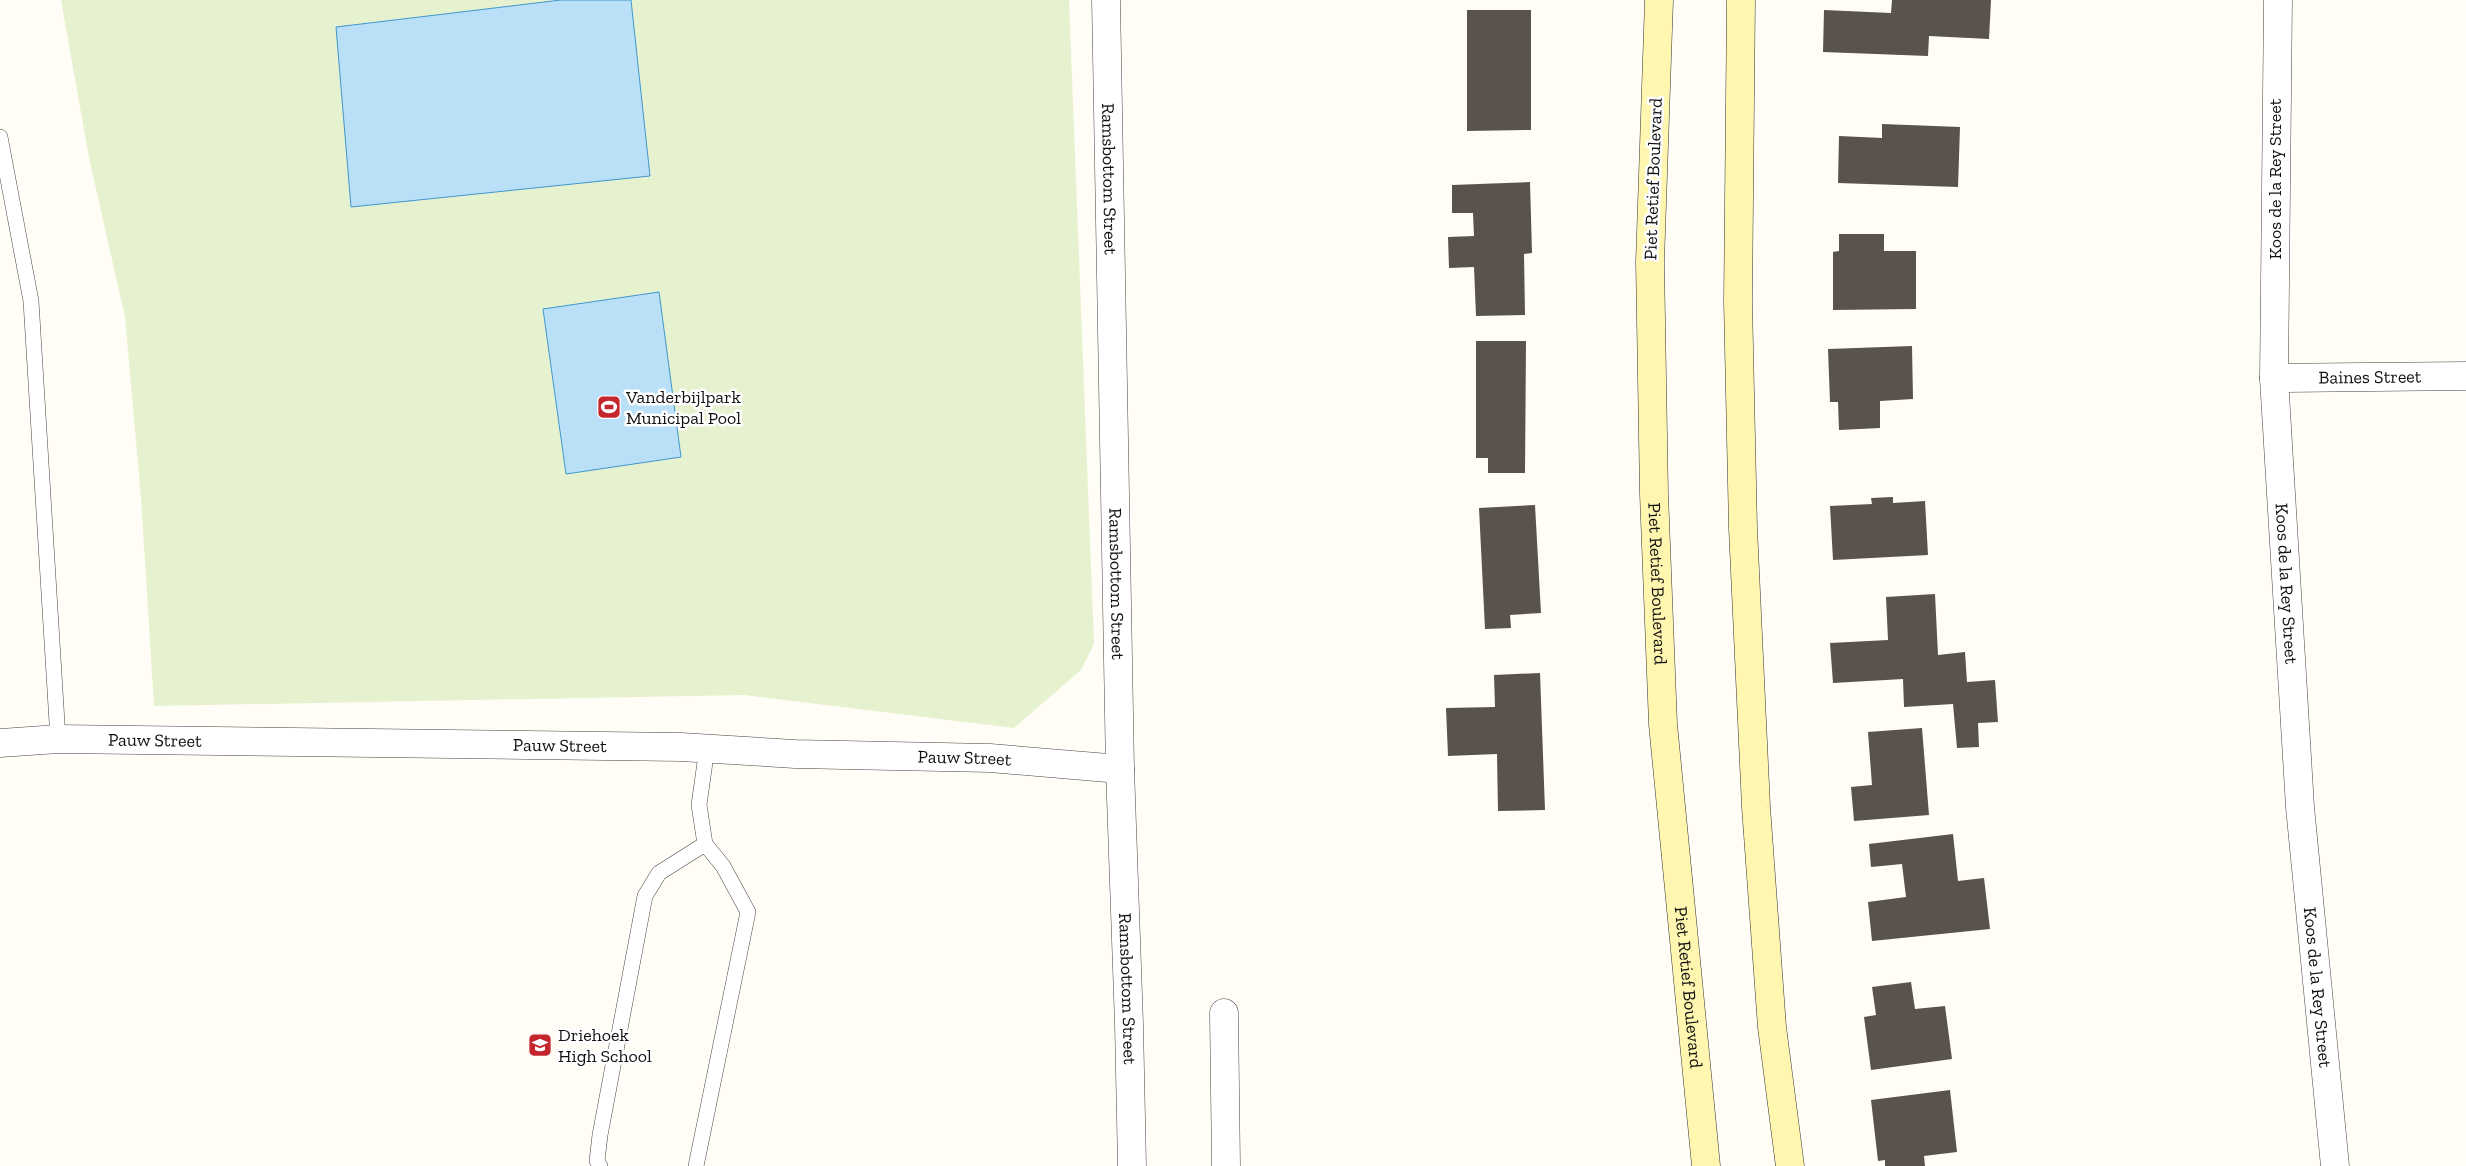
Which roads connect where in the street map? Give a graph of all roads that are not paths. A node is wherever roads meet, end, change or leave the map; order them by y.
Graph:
1 (1106, 0) edge
2 (1658, 0) edge
3 (1741, 0) edge
4 (2278, 0) edge
5 (0, 137) edge
6 (2466, 376) edge
7 (2274, 378) junction
8 (58, 739) junction
9 (0, 743) edge
10 (707, 748) junction
11 (1120, 770) junction
12 (705, 844) junction
13 (1224, 1012) dead end
14 (598, 1164) edge
15 (696, 1166) edge
16 (1132, 1166) edge
17 (1226, 1166) edge
18 (1706, 1166) edge
19 (1790, 1166) edge
20 (2335, 1166) edge

1 - 11 street, Ramsbottom Street
2 - 18 street, Piet Retief Boulevard
3 - 19 street
4 - 7 street, Koos de la Rey Street
5 - 8 lane
6 - 7 street, Baines Street
7 - 20 street, Koos de la Rey Street
8 - 9 street, Pauw Street
8 - 10 street, Pauw Street
10 - 11 street, Pauw Street
10 - 12 lane
11 - 16 street, Ramsbottom Street
12 - 14 lane
12 - 15 lane
13 - 17 street

